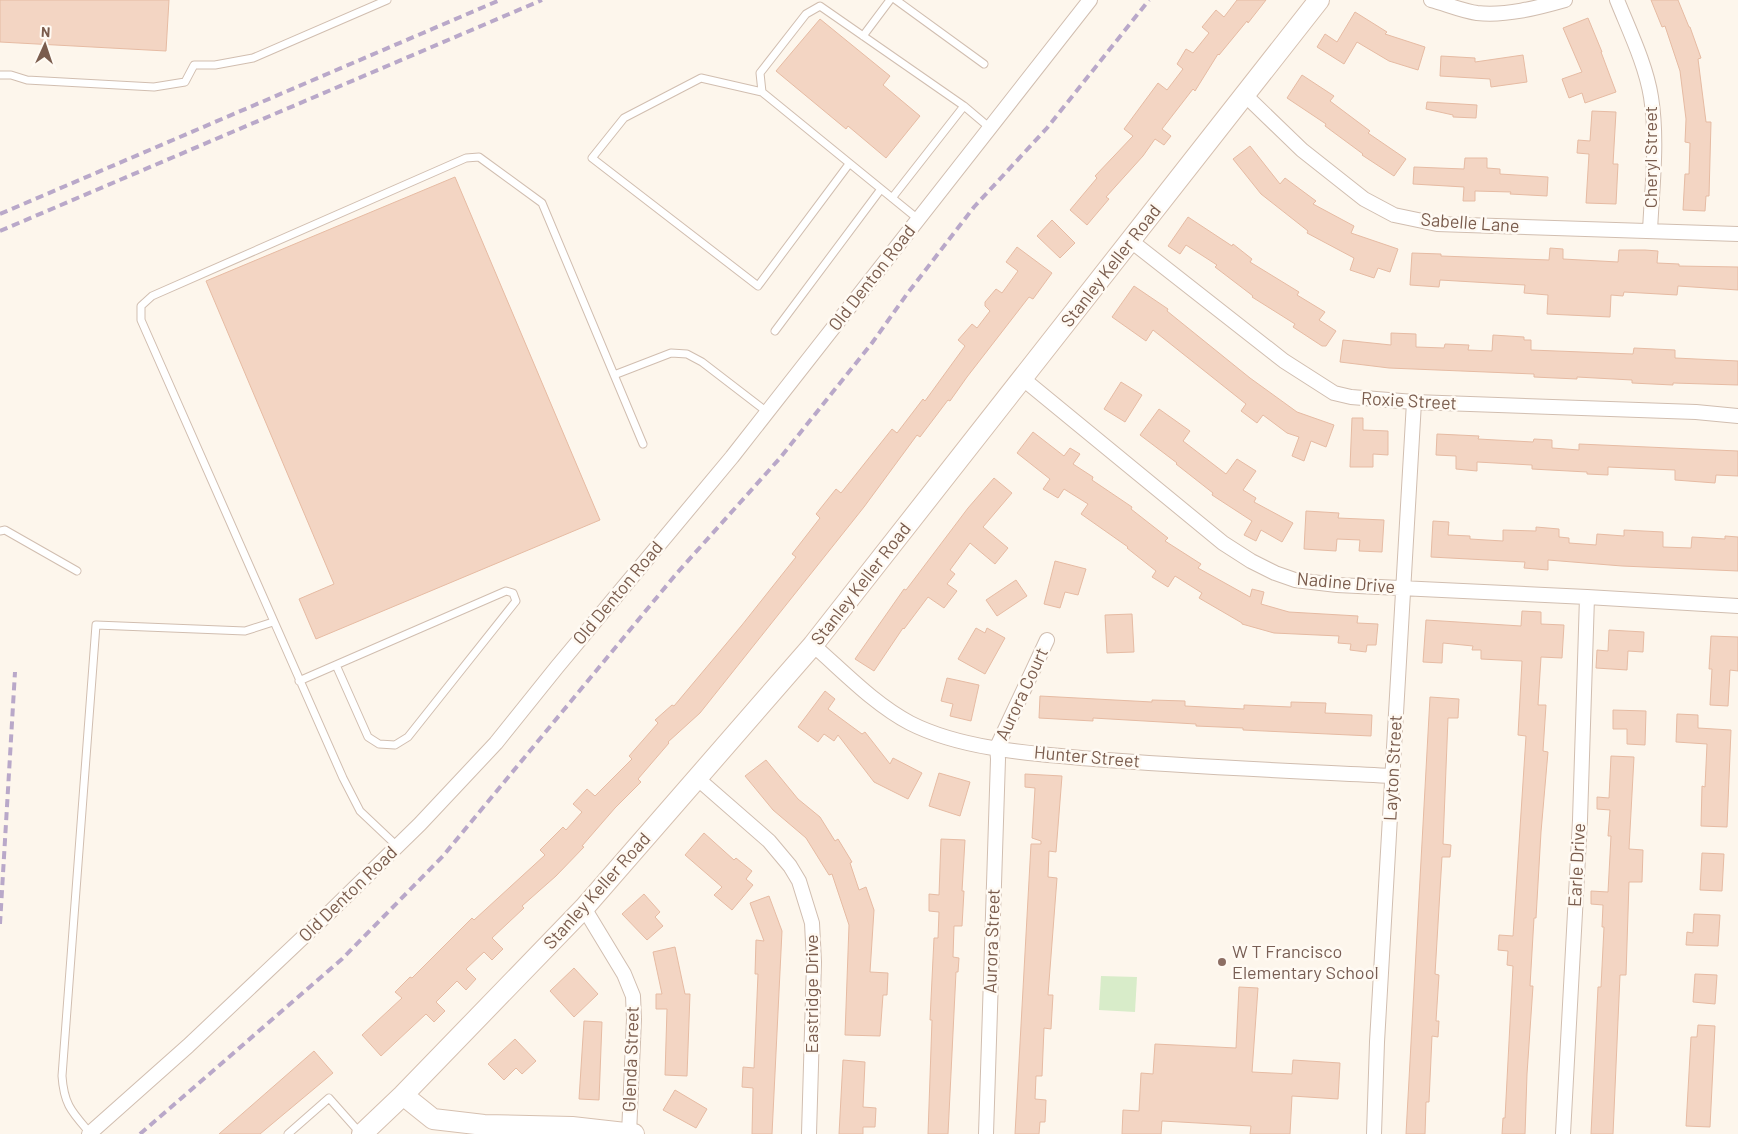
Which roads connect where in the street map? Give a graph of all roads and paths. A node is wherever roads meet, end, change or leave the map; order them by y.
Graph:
1 (387, 0) edge
2 (890, 0) edge
3 (896, 0) edge
4 (1090, 0) edge
5 (1319, 0) edge
6 (1432, 0) edge
7 (1565, 0) edge
8 (1617, 0) edge
9 (863, 36) junction
10 (984, 64) dead end
11 (0, 75) edge
12 (762, 92) junction
13 (1245, 95) junction
14 (964, 106) junction
15 (990, 128) junction
16 (849, 164) junction
17 (881, 189) junction
18 (892, 198) junction
19 (918, 219) junction
20 (1650, 231) junction
21 (1738, 234) edge
22 (1131, 240) junction
23 (775, 331) dead end
24 (614, 375) junction
25 (1022, 378) junction
26 (1414, 402) junction
27 (767, 412) junction
28 (1738, 416) edge
29 (643, 444) dead end
30 (0, 531) edge
31 (76, 571) dead end
32 (1403, 588) junction
33 (1587, 597) junction
34 (1738, 606) edge
35 (273, 622) junction
36 (1047, 640) dead end
37 (813, 646) junction
38 (336, 665) junction
39 (299, 681) junction
40 (997, 747) junction
41 (1392, 776) junction
42 (698, 779) junction
43 (397, 846) junction
44 (584, 908) junction
45 (403, 1095) junction
46 (438, 1127) edge
47 (90, 1133) edge
48 (288, 1134) edge
49 (362, 1134) edge
50 (630, 1134) edge
51 (809, 1134) edge
52 (986, 1134) edge
53 (1374, 1134) edge
54 (1563, 1134) edge

1 - 11 lane
2 - 9 lane
3 - 10 lane
4 - 15 street, Old Denton Road
5 - 13 street, Stanley Keller Road
6 - 7 street
8 - 20 street, Cheryl Street
9 - 12 lane
9 - 14 lane
12 - 16 lane
12 - 16 lane
13 - 20 street, Sabelle Lane
13 - 22 street, Stanley Keller Road
14 - 15 lane
14 - 18 lane
15 - 19 street, Old Denton Road
16 - 17 lane
17 - 18 lane
17 - 23 lane
18 - 19 lane
19 - 27 street, Old Denton Road
20 - 21 street, Sabelle Lane
22 - 25 street, Stanley Keller Road
22 - 26 street, Roxie Street
24 - 27 lane
24 - 29 lane
24 - 35 lane
25 - 32 street, Nadine Drive
25 - 37 street, Stanley Keller Road
26 - 28 street, Roxie Street
26 - 32 street, Layton Street
27 - 43 street, Old Denton Road
30 - 31 lane
32 - 33 street, Nadine Drive
32 - 41 street, Layton Street
33 - 34 street, Nadine Drive
33 - 54 street, Earle Drive
35 - 39 lane
35 - 47 lane
36 - 40 street, Aurora Court
37 - 40 street, Hunter Street
37 - 42 street, Stanley Keller Road
38 - 38 lane
38 - 39 lane
39 - 43 lane
40 - 41 street, Hunter Street
40 - 52 street, Aurora Street
41 - 53 street, Layton Street
42 - 44 street, Stanley Keller Road
42 - 51 street, Eastridge Drive
43 - 47 street, Old Denton Road
44 - 45 street, Stanley Keller Road
44 - 50 street, Glenda Street
45 - 46 street
45 - 49 street, Stanley Keller Road
46 - 50 street
48 - 49 lane

